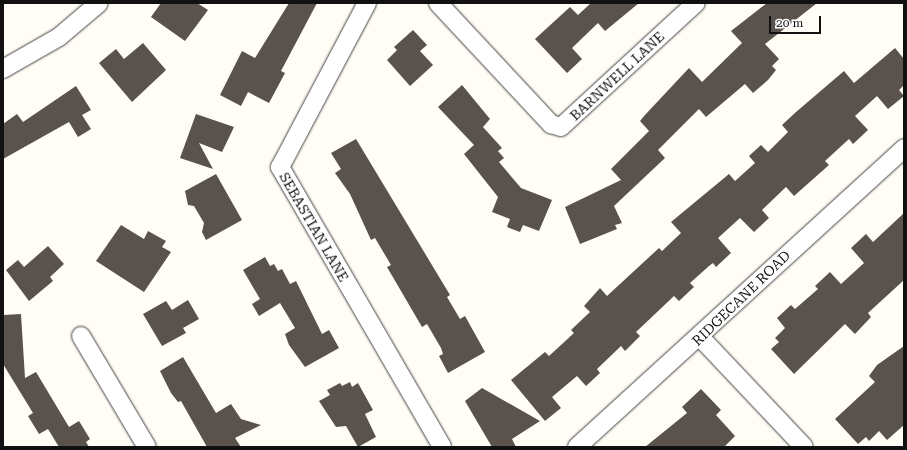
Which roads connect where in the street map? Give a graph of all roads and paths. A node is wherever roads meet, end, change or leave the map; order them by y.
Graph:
1 (99, 3) edge
2 (367, 3) edge
3 (438, 3) edge
4 (696, 3) edge
5 (3, 69) edge
6 (904, 148) edge
7 (81, 336) dead end
8 (700, 337) junction
9 (147, 447) edge
10 (442, 447) edge
11 (577, 447) edge
12 (804, 447) edge

1 - 5 street
2 - 10 street, SEBASTIAN LANE
3 - 4 street, BARNWELL LANE
6 - 8 street, RIDGECANE ROAD
7 - 9 street
8 - 11 street, RIDGECANE ROAD
8 - 12 street

